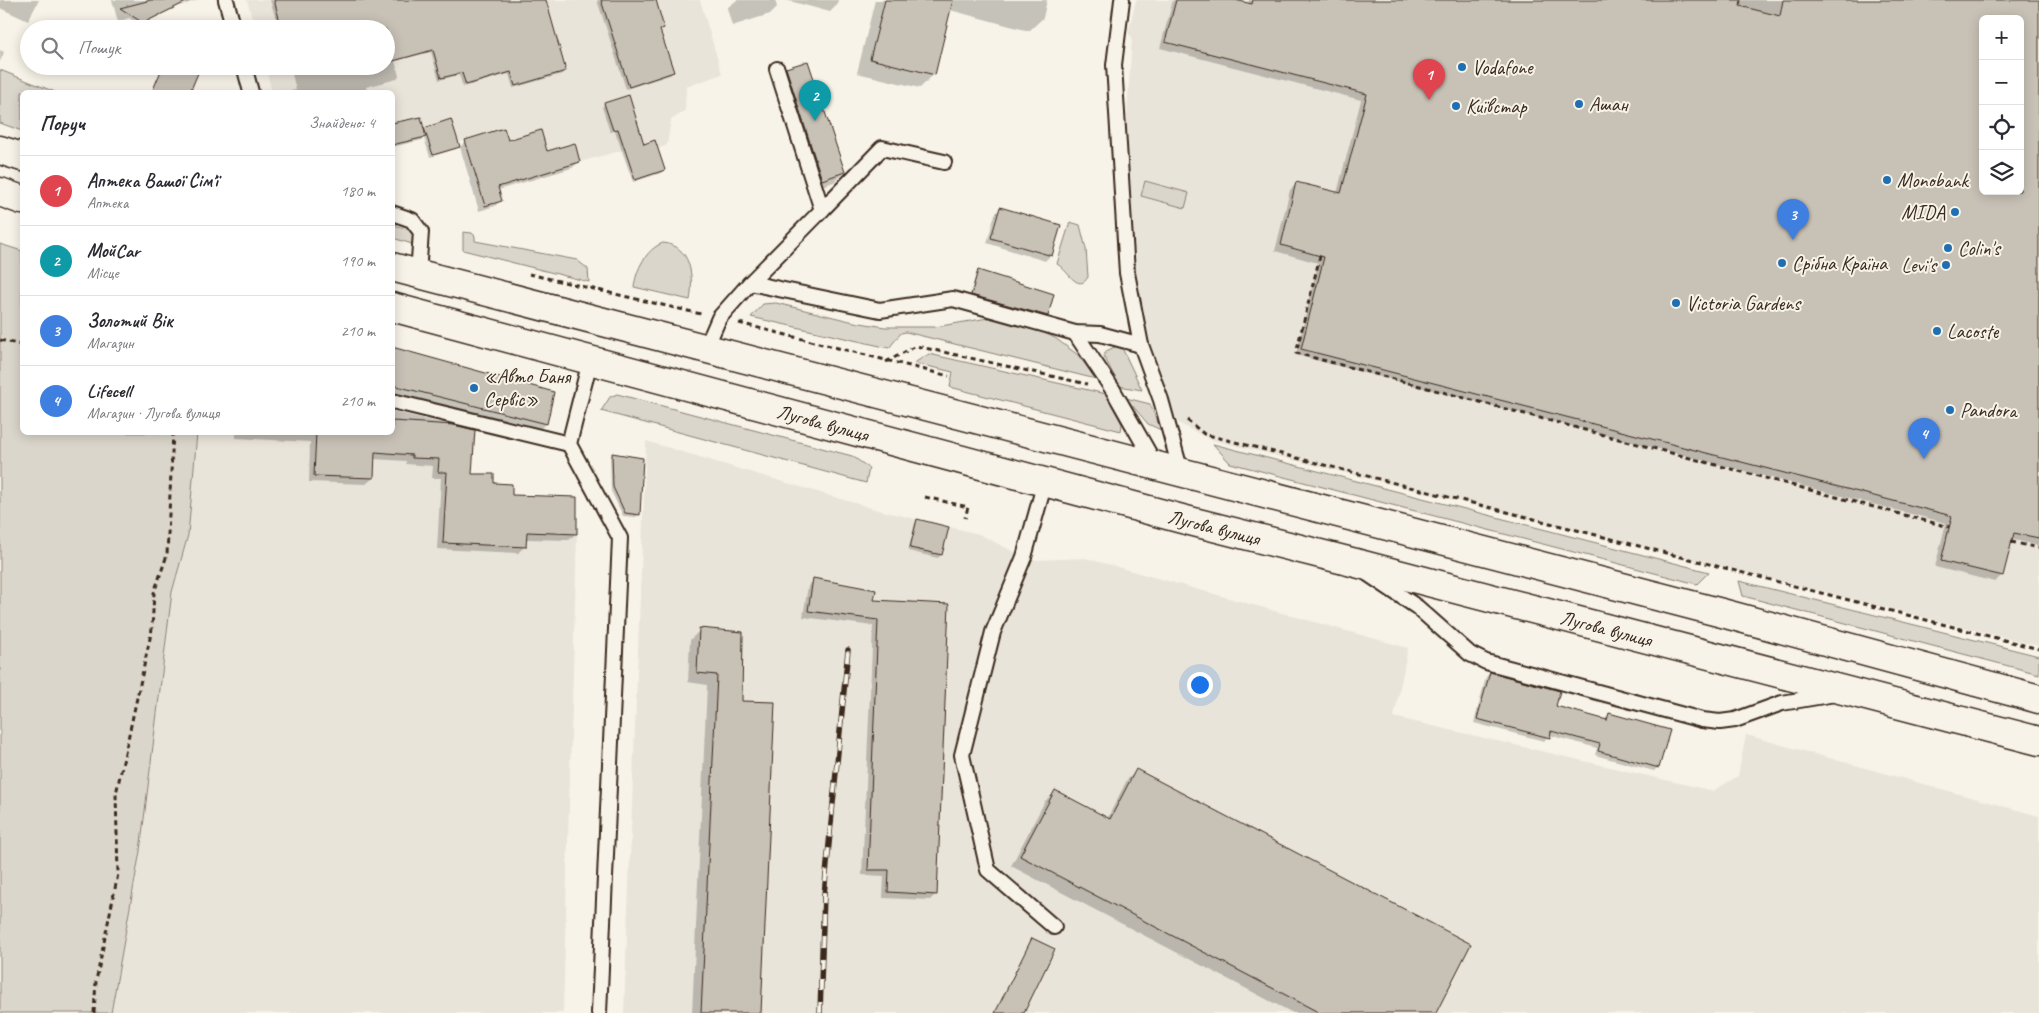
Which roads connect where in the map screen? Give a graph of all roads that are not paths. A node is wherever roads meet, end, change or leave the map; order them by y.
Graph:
1 (226, 0) edge
2 (1122, 0) edge
3 (232, 20) edge
4 (777, 69) dead end
5 (246, 75) edge
6 (250, 90) edge
7 (0, 150) edge
8 (20, 156) edge
9 (944, 162) dead end
10 (0, 192) edge
11 (20, 199) edge
12 (822, 210) junction
13 (395, 214) edge
14 (405, 270) edge
15 (750, 283) junction
16 (395, 308) edge
17 (1075, 333) junction
18 (1141, 345) junction
19 (706, 348) junction
20 (590, 361) junction
21 (395, 401) edge
22 (569, 444) junction
23 (1169, 470) junction
24 (1045, 482) junction
25 (1348, 561) junction
26 (1850, 692) junction
27 (2039, 699) edge
28 (2039, 741) edge
29 (1054, 927) dead end
30 (599, 1013) edge

1 - 3 lane
2 - 18 lane
4 - 12 lane
5 - 6 lane
7 - 8 main road
9 - 12 lane
10 - 11 main road
12 - 15 lane
13 - 14 lane
14 - 19 main road
15 - 17 lane
15 - 19 lane
16 - 20 main road, Лугова вулиця
17 - 18 lane
17 - 23 lane
18 - 23 lane
19 - 23 main road
20 - 22 lane
20 - 24 main road, Лугова вулиця
21 - 22 lane
22 - 30 lane
23 - 27 main road
24 - 25 main road, Лугова вулиця
24 - 29 lane
25 - 26 main road, Лугова вулиця
25 - 26 lane
26 - 28 main road, Лугова вулиця

